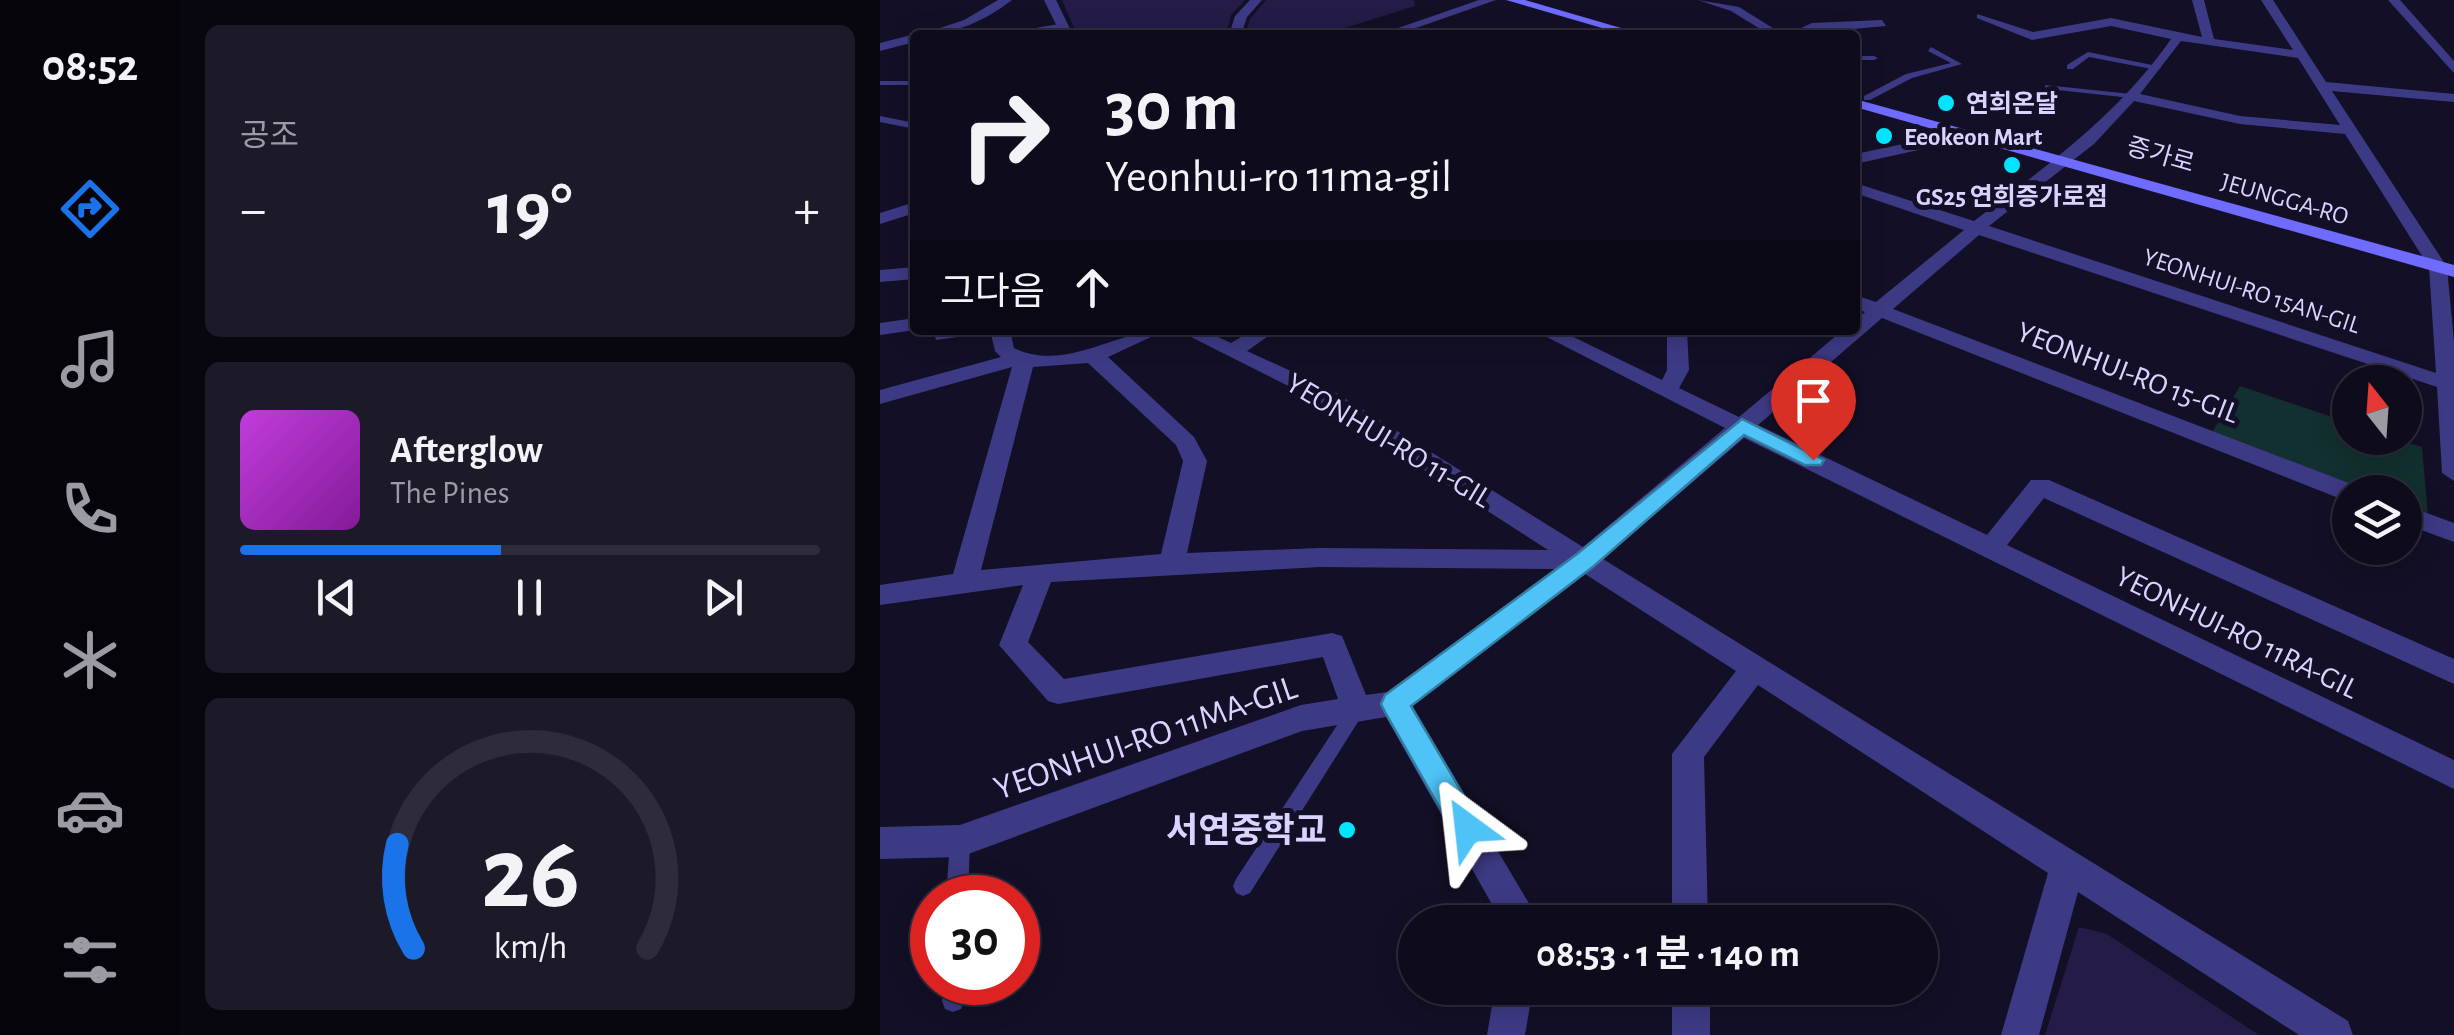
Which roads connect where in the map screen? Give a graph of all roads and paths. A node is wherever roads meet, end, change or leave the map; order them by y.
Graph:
1 (1006, 0) edge
2 (1050, 0) edge
3 (1256, 0) edge
4 (1489, 0) edge
5 (1512, 0) edge
6 (1704, 0) edge
7 (2198, 0) edge
8 (2268, 0) edge
9 (2394, 0) edge
10 (1981, 16) dead end
11 (1882, 24) dead end
12 (941, 30) edge
13 (1065, 30) edge
14 (1237, 30) edge
15 (1402, 30) edge
16 (1594, 30) edge
17 (1621, 30) edge
18 (1769, 30) edge
19 (1804, 30) edge
20 (2178, 37) junction
21 (910, 39) edge
22 (2208, 42) junction
23 (880, 47) edge
24 (1930, 48) dead end
25 (2304, 55) junction
26 (1860, 58) edge
27 (1874, 58) dead end
28 (2452, 64) edge
29 (2070, 68) dead end
30 (2158, 68) junction
31 (880, 82) edge
32 (910, 83) edge
33 (2322, 86) junction
34 (2048, 87) dead end
35 (2131, 96) junction
36 (1860, 98) edge
37 (1860, 98) edge
38 (1860, 98) edge
39 (2454, 98) edge
40 (880, 119) edge
41 (910, 125) edge
42 (1945, 129) junction
43 (2352, 130) junction
44 (1860, 158) edge
45 (2068, 158) junction
46 (1860, 190) edge
47 (910, 208) edge
48 (884, 213) edge
49 (1976, 228) junction
50 (2444, 263) edge
51 (910, 273) edge
52 (880, 276) edge
53 (1860, 302) edge
54 (1882, 312) junction
55 (910, 325) edge
56 (2448, 326) edge
57 (880, 330) edge
58 (1860, 330) edge
59 (1001, 335) edge
60 (1144, 335) edge
61 (1196, 335) edge
62 (1259, 335) edge
63 (1553, 335) edge
64 (1678, 335) edge
65 (1854, 335) edge
66 (1232, 352) junction
67 (1096, 356) junction
68 (1021, 360) junction
69 (2448, 376) edge
70 (1667, 390) junction
71 (880, 396) edge
72 (1742, 426) junction
73 (2453, 458) edge
74 (2332, 486) edge
75 (2422, 521) edge
76 (2454, 533) edge
77 (1991, 548) junction
78 (1586, 560) junction
79 (1172, 562) junction
80 (1041, 573) junction
81 (964, 583) junction
82 (880, 595) edge
83 (1754, 669) junction
84 (2454, 672) edge
85 (1394, 704) junction
86 (1357, 709) junction
87 (2454, 775) edge
88 (960, 841) junction
89 (880, 843) edge
90 (2068, 864) junction
91 (959, 875) edge
92 (1243, 886) dead end
93 (1512, 905) edge
94 (1690, 905) edge
95 (1511, 1005) edge
96 (1691, 1005) edge
97 (1506, 1035) edge
98 (1691, 1035) edge
99 (2020, 1035) edge
100 (2334, 1035) edge

1 - 12 street
2 - 13 street
3 - 14 street
4 - 15 street
4 - 16 main road
5 - 17 main road
6 - 18 street
7 - 22 street
8 - 25 street
9 - 28 street
10 - 20 street
11 - 19 street
20 - 22 street
20 - 30 street
21 - 23 street
22 - 25 street
24 - 36 lane
25 - 33 street
26 - 27 lane
29 - 30 lane
30 - 35 street
31 - 32 lane
33 - 39 street
33 - 43 street
34 - 35 lane
35 - 43 street
35 - 45 street
37 - 42 main road, JEUNGGA-RO
38 - 45 main road
40 - 41 lane
42 - 44 street
42 - 45 main road, JEUNGGA-RO
43 - 50 street
45 - 49 street
45 - 50 main road, JEUNGGA-RO
46 - 49 street, YEONHUI-RO 15AN-GIL
47 - 48 street
49 - 54 street
49 - 69 street, YEONHUI-RO 15AN-GIL
50 - 56 street
51 - 52 street
53 - 54 street, YEONHUI-RO 15-GIL
54 - 58 street
54 - 74 street, YEONHUI-RO 15-GIL
55 - 57 street
56 - 69 street
59 - 68 street
60 - 67 street
61 - 66 street, YEONHUI-RO 11-GIL
62 - 66 street
63 - 70 street, YEONHUI-RO 11RA-GIL
64 - 70 street
65 - 72 street
66 - 78 street, YEONHUI-RO 11-GIL
67 - 68 street
67 - 79 street
68 - 71 street
68 - 81 street
69 - 73 street
70 - 72 street, YEONHUI-RO 11RA-GIL
72 - 77 street, YEONHUI-RO 11RA-GIL
72 - 78 street
75 - 76 street
77 - 84 street, YEONHUI-RO 11RA-GIL
77 - 87 street, YEONHUI-RO 11RA-GIL
78 - 79 street
78 - 83 street, YEONHUI-RO 11-GIL
78 - 85 street, YEONHUI-RO 11MA-GIL
79 - 80 street
80 - 81 street
80 - 86 street, YEONHUI-RO 11MA-GIL
81 - 82 street
83 - 90 street, YEONHUI-RO 11-GIL
83 - 94 street
85 - 86 street, YEONHUI-RO 11MA-GIL
85 - 93 street
86 - 88 street, YEONHUI-RO 11MA-GIL
86 - 92 lane
88 - 89 street, YEONHUI-RO 11MA-GIL
88 - 91 lane
90 - 99 street
90 - 100 street, YEONHUI-RO 11-GIL
95 - 97 street
96 - 98 street

